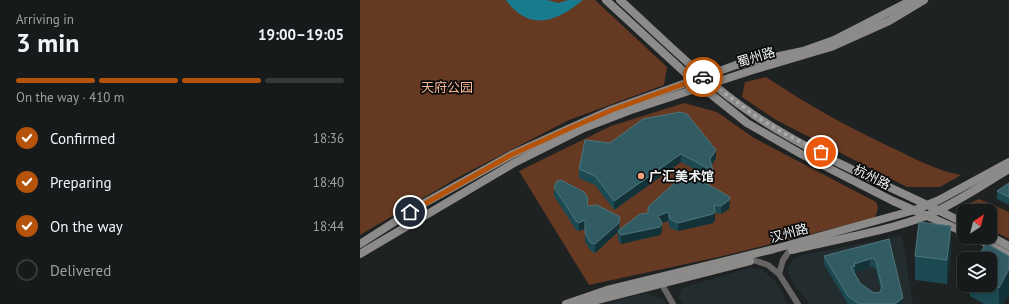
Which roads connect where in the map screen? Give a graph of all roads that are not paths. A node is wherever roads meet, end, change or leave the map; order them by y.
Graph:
1 (606, 0) edge
2 (620, 0) edge
3 (912, 0) edge
4 (924, 0) edge
5 (705, 77) junction
6 (693, 80) junction
7 (712, 84) junction
8 (702, 88) junction
9 (1009, 162) edge
10 (1009, 169) edge
11 (926, 206) junction
12 (915, 210) junction
13 (937, 210) junction
14 (927, 215) junction
15 (957, 220) edge
16 (957, 229) edge
17 (997, 240) edge
18 (360, 244) edge
19 (988, 244) edge
20 (1009, 246) edge
21 (790, 250) junction
22 (360, 254) edge
23 (1009, 255) edge
24 (753, 260) junction
25 (779, 274) junction
26 (660, 281) junction
27 (566, 304) edge
28 (582, 304) edge
29 (673, 304) edge
30 (798, 304) edge

1 - 6 main road, 杭州路
2 - 5 main road, 杭州路
3 - 5 main road, 蜀州路
4 - 7 main road, 蜀州路
5 - 6 main road, 蜀州路
5 - 7 main road, 杭州路
6 - 8 main road, 杭州路
6 - 18 main road, 蜀州路
7 - 8 main road, 蜀州路
7 - 11 main road, 杭州路
8 - 12 main road, 杭州路
8 - 22 main road, 蜀州路
9 - 11 main road, 汉州路
10 - 13 main road, 汉州路
11 - 12 main road, 汉州路
11 - 13 main road, 杭州路
12 - 14 main road, 杭州路
12 - 26 main road, 汉州路
13 - 14 main road, 汉州路
13 - 15 main road, 杭州路
14 - 16 main road, 杭州路
14 - 21 main road, 汉州路
17 - 20 main road
19 - 23 main road
21 - 24 main road, 汉州路
21 - 25 street
24 - 25 street
24 - 26 main road, 汉州路
25 - 30 street
26 - 27 main road, 汉州路
26 - 28 main road, 汉州路
26 - 29 street

